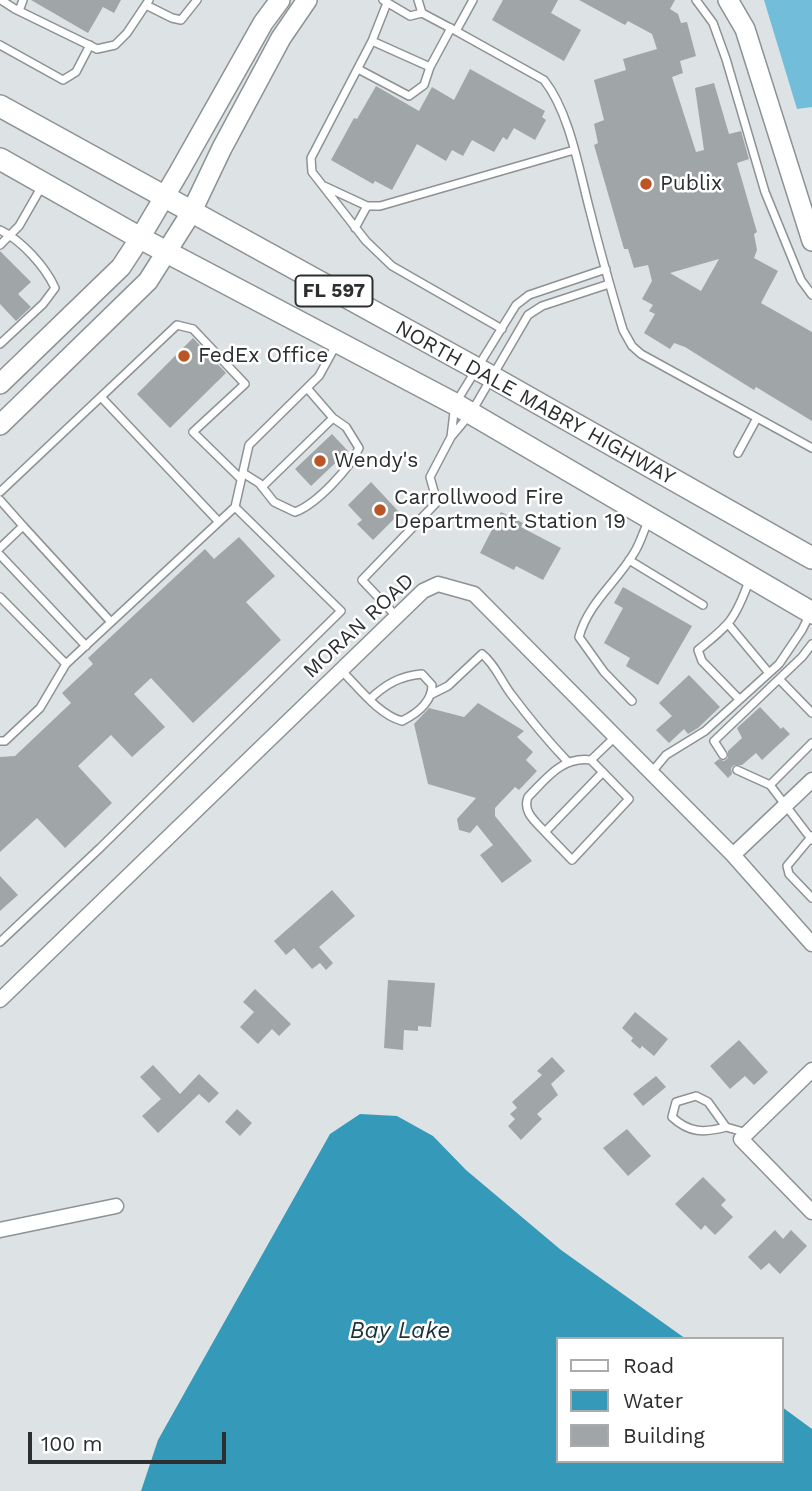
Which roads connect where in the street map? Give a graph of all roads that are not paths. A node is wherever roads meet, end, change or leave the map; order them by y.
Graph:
1 (1, 0) edge
2 (23, 0) edge
3 (197, 0) edge
4 (280, 0) edge
5 (307, 0) edge
6 (418, 0) edge
7 (472, 0) edge
8 (696, 0) edge
9 (728, 0) edge
10 (385, 1) edge
11 (148, 2) edge
12 (19, 11) junction
13 (422, 13) junction
14 (454, 30) junction
15 (372, 41) junction
16 (0, 45) edge
17 (90, 45) junction
18 (430, 67) junction
19 (358, 69) junction
20 (0, 106) edge
21 (573, 150) junction
22 (0, 159) edge
23 (44, 183) junction
24 (322, 185) junction
25 (164, 196) junction
26 (806, 205) edge
27 (367, 206) junction
28 (191, 212) junction
29 (355, 228) junction
30 (0, 230) edge
31 (10, 235) junction
32 (140, 238) junction
33 (812, 241) edge
34 (0, 245) edge
35 (168, 252) junction
36 (606, 269) junction
37 (609, 284) junction
38 (812, 295) edge
39 (502, 329) junction
40 (338, 342) junction
41 (0, 344) edge
42 (484, 373) junction
43 (0, 384) edge
44 (307, 388) junction
45 (101, 397) junction
46 (463, 409) junction
47 (333, 418) junction
48 (757, 418) junction
49 (0, 425) edge
50 (451, 437) junction
51 (812, 448) edge
52 (738, 453) dead end
53 (242, 476) junction
54 (262, 487) junction
55 (0, 492) edge
56 (0, 500) edge
57 (235, 507) junction
58 (649, 518) junction
59 (218, 521) junction
60 (23, 526) junction
61 (0, 548) edge
62 (0, 555) edge
63 (812, 558) edge
64 (629, 560) junction
65 (751, 577) junction
66 (0, 597) edge
67 (703, 605) dead end
68 (811, 613) edge
69 (397, 617) junction
70 (111, 622) junction
71 (729, 625) junction
72 (812, 644) edge
73 (86, 646) junction
74 (66, 664) junction
75 (341, 670) junction
76 (769, 673) junction
77 (779, 679) junction
78 (432, 694) junction
79 (370, 699) junction
80 (739, 699) junction
81 (632, 701) dead end
82 (812, 713) edge
83 (615, 737) junction
84 (0, 741) edge
85 (812, 743) edge
86 (723, 755) dead end
87 (591, 760) junction
88 (568, 762) junction
89 (737, 770) dead end
90 (603, 772) junction
91 (650, 774) junction
92 (812, 780) edge
93 (770, 785) junction
94 (786, 806) junction
95 (545, 832) junction
96 (811, 838) edge
97 (733, 855) junction
98 (812, 898) edge
99 (0, 942) edge
100 (812, 944) edge
101 (0, 1000) edge
102 (812, 1070) edge
103 (726, 1127) junction
104 (747, 1133) junction
105 (116, 1206) dead end
106 (812, 1212) edge
107 (0, 1230) edge

1 - 12 lane
2 - 12 lane
3 - 11 lane
4 - 25 street
5 - 28 street
6 - 13 lane
7 - 14 lane
8 - 38 lane
9 - 26 street
10 - 13 lane
10 - 15 lane
11 - 17 lane
12 - 17 lane
13 - 14 lane
14 - 18 lane
14 - 21 lane
15 - 18 lane
15 - 19 lane
16 - 17 lane
18 - 19 lane
19 - 24 lane
20 - 25 main road, NORTH DALE MABRY HIGHWAY / FL 597
21 - 27 lane
21 - 36 lane
22 - 23 main road, NORTH DALE MABRY HIGHWAY / FL 597
23 - 31 lane
23 - 32 main road, NORTH DALE MABRY HIGHWAY / FL 597
24 - 27 lane
24 - 29 lane
25 - 28 main road, NORTH DALE MABRY HIGHWAY / FL 597
25 - 32 street
26 - 33 street
27 - 29 lane
28 - 35 street
28 - 42 main road, NORTH DALE MABRY HIGHWAY / FL 597
29 - 39 lane
30 - 31 lane
31 - 34 lane
31 - 41 lane
32 - 35 main road, NORTH DALE MABRY HIGHWAY / FL 597
32 - 43 street
35 - 40 main road, NORTH DALE MABRY HIGHWAY / FL 597
35 - 49 street
36 - 37 lane
36 - 39 lane
37 - 42 lane
37 - 48 lane
39 - 42 lane
40 - 44 lane
40 - 46 main road, NORTH DALE MABRY HIGHWAY / FL 597
42 - 46 lane
42 - 46 lane
42 - 63 main road, NORTH DALE MABRY HIGHWAY / FL 597
44 - 47 lane
44 - 53 lane
45 - 53 lane
45 - 55 lane
45 - 59 lane
46 - 50 lane
46 - 50 lane
46 - 58 main road, NORTH DALE MABRY HIGHWAY / FL 597
47 - 54 lane
47 - 54 lane
48 - 51 lane
48 - 52 lane
50 - 69 lane
53 - 54 lane
53 - 57 lane
56 - 60 lane
57 - 59 lane
57 - 99 lane
58 - 64 lane
58 - 65 main road, NORTH DALE MABRY HIGHWAY / FL 597
59 - 70 lane
60 - 61 lane
60 - 70 lane
62 - 73 lane
64 - 67 lane
64 - 81 lane
65 - 68 main road, NORTH DALE MABRY HIGHWAY / FL 597
65 - 71 lane
66 - 74 lane
68 - 76 lane
69 - 75 street, MORAN ROAD
69 - 83 street, MORAN ROAD
70 - 73 lane
71 - 76 lane
71 - 80 lane
72 - 77 lane
73 - 74 lane
74 - 84 lane
75 - 79 lane
75 - 101 street, MORAN ROAD
76 - 80 lane
77 - 82 lane
77 - 86 lane
78 - 79 lane
78 - 79 lane
78 - 88 lane
80 - 91 lane
83 - 87 lane
83 - 91 street, MORAN ROAD
85 - 93 lane
87 - 88 lane
87 - 90 lane
88 - 95 lane
89 - 93 lane
90 - 95 lane
90 - 95 lane
91 - 97 street, MORAN ROAD
92 - 94 street
93 - 94 lane
94 - 96 lane
94 - 97 street
96 - 98 lane
97 - 100 street, MORAN ROAD
102 - 104 street
103 - 103 lane
103 - 104 lane
104 - 106 street
105 - 107 street

